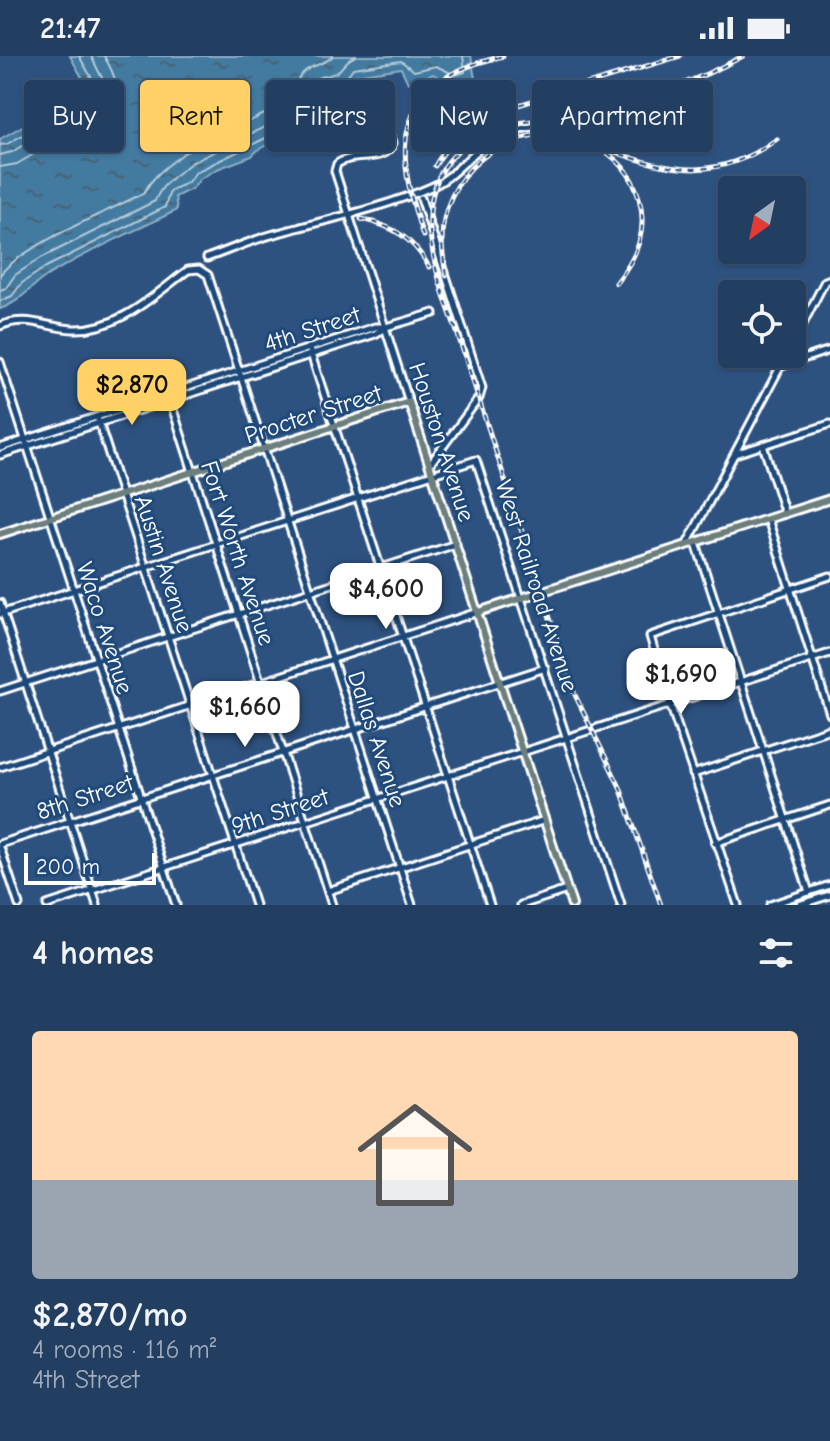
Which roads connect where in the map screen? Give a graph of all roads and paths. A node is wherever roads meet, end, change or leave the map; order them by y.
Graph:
1 (532, 128) edge
2 (386, 152) edge
3 (421, 198) dead end
4 (349, 214) junction
5 (207, 258) dead end
6 (830, 279) edge
7 (434, 313) dead end
8 (806, 318) edge
9 (0, 326) edge
10 (386, 327) junction
11 (830, 350) edge
12 (311, 351) junction
13 (806, 358) edge
14 (0, 362) edge
15 (780, 368) edge
16 (241, 374) junction
17 (169, 397) junction
18 (409, 402) junction
19 (98, 420) junction
20 (830, 424) edge
21 (336, 425) junction
22 (27, 443) junction
23 (763, 445) junction
24 (0, 448) edge
25 (264, 449) junction
26 (0, 455) edge
27 (734, 455) junction
28 (430, 464) junction
29 (194, 473) junction
30 (433, 474) junction
31 (122, 494) junction
32 (359, 498) junction
33 (830, 499) edge
34 (785, 514) junction
35 (51, 518) junction
36 (768, 519) junction
37 (288, 521) junction
38 (0, 534) edge
39 (696, 543) junction
40 (217, 544) junction
41 (456, 544) junction
42 (686, 546) junction
43 (145, 567) junction
44 (381, 568) junction
45 (830, 576) edge
46 (790, 589) junction
47 (74, 590) junction
48 (310, 591) junction
49 (522, 599) junction
50 (0, 603) edge
51 (719, 611) junction
52 (478, 612) junction
53 (2, 614) edge
54 (239, 614) junction
55 (168, 636) junction
56 (404, 637) junction
57 (830, 653) edge
58 (812, 658) junction
59 (96, 660) junction
60 (332, 660) junction
61 (545, 668) junction
62 (741, 681) junction
63 (26, 682) junction
64 (500, 682) junction
65 (261, 683) junction
66 (0, 691) edge
67 (670, 704) junction
68 (191, 706) junction
69 (425, 706) junction
70 (830, 714) edge
71 (118, 729) junction
72 (355, 729) junction
73 (830, 729) edge
74 (567, 737) junction
75 (523, 751) junction
76 (763, 751) junction
77 (48, 752) junction
78 (283, 752) junction
79 (0, 767) edge
80 (693, 774) junction
81 (213, 775) junction
82 (448, 776) junction
83 (141, 798) junction
84 (378, 798) junction
85 (830, 805) edge
86 (545, 820) junction
87 (786, 820) junction
88 (70, 821) junction
89 (306, 822) junction
90 (715, 843) junction
91 (0, 845) edge
92 (235, 845) junction
93 (470, 845) junction
94 (164, 868) junction
95 (400, 868) junction
96 (830, 885) edge
97 (93, 890) junction
98 (567, 890) junction
99 (328, 891) junction
100 (809, 892) junction
101 (830, 895) edge
102 (19, 905) edge
103 (47, 905) edge
104 (97, 905) edge
105 (176, 905) edge
106 (255, 905) edge
107 (332, 905) edge
108 (412, 905) edge
109 (490, 905) edge
110 (521, 905) edge
111 (572, 905) edge
112 (621, 905) edge
113 (738, 905) edge
114 (770, 905) edge
115 (799, 905) edge

1 - 4 street
2 - 4 street, Houston Avenue
3 - 28 street
4 - 5 street
4 - 10 street, Houston Avenue
6 - 8 street
7 - 10 street, 4th Street
9 - 16 street, Dallas Avenue
10 - 12 street, 4th Street
10 - 18 street, Houston Avenue
11 - 13 street
12 - 16 street, 4th Street
12 - 21 street
14 - 22 street, Waco Avenue
15 - 27 street
16 - 17 street, 4th Street
16 - 25 street, Dallas Avenue
17 - 19 street, 4th Street
17 - 29 street, Fort Worth Avenue
18 - 21 main road, Procter Street
18 - 28 main road, Houston Avenue
19 - 22 street, 4th Street
19 - 31 street, Austin Avenue
20 - 23 street
21 - 25 main road, Procter Street
21 - 32 street
22 - 24 street, 4th Street
22 - 26 street, 4th Street
22 - 35 street, Waco Avenue
23 - 27 street
23 - 34 street
25 - 29 main road, Procter Street
25 - 37 street, Dallas Avenue
27 - 42 street
28 - 30 main road, Houston Avenue
29 - 31 main road, Procter Street
29 - 40 street, Fort Worth Avenue
30 - 32 street
30 - 41 main road, Houston Avenue
30 - 49 street, West Railroad Avenue
31 - 35 main road, Procter Street
31 - 43 street, Austin Avenue
32 - 37 street
32 - 44 street
33 - 34 main road
34 - 36 main road
35 - 38 main road, Procter Street
35 - 47 street, Waco Avenue
36 - 39 main road
36 - 46 street
37 - 40 street
37 - 48 street, Dallas Avenue
39 - 42 main road
39 - 51 street
40 - 43 street
40 - 54 street, Fort Worth Avenue
41 - 44 street
41 - 52 main road, Houston Avenue
42 - 49 main road
43 - 47 street
43 - 55 street, Austin Avenue
44 - 48 street
44 - 56 street
45 - 46 street
46 - 51 street
46 - 58 street
47 - 53 street
47 - 59 street, Waco Avenue
48 - 54 street
48 - 60 street, Dallas Avenue
49 - 52 main road
49 - 61 street, West Railroad Avenue
50 - 53 street
51 - 62 street
51 - 67 street
52 - 56 street
52 - 64 main road, Houston Avenue
53 - 63 street
54 - 55 street
54 - 65 street, Fort Worth Avenue
55 - 59 street
55 - 68 street, Austin Avenue
56 - 60 street
56 - 69 street
57 - 58 street, 9th Street
58 - 62 street, 9th Street
58 - 70 street
59 - 63 street
59 - 71 street, Waco Avenue
60 - 65 street
60 - 72 street, Dallas Avenue
61 - 64 street, 8th Street
61 - 74 street, West Railroad Avenue
62 - 67 street, 9th Street
62 - 76 street
63 - 66 street
63 - 77 street
64 - 69 street, 8th Street
64 - 75 main road, Houston Avenue
65 - 68 street
65 - 78 street, Fort Worth Avenue
67 - 74 street, 9th Street
67 - 80 street
68 - 71 street
68 - 81 street, Austin Avenue
69 - 72 street, 8th Street
69 - 82 street
71 - 77 street
71 - 83 street, Waco Avenue
72 - 78 street, 8th Street
72 - 84 street, Dallas Avenue
73 - 76 street
74 - 75 street, 9th Street
74 - 112 street, West Railroad Avenue
75 - 82 street, 9th Street
75 - 86 main road, Houston Avenue
76 - 80 street
76 - 87 street
77 - 79 street
77 - 88 street
78 - 81 street, 8th Street
78 - 89 street, Fort Worth Avenue
80 - 90 street
81 - 83 street, 8th Street
81 - 92 street, Austin Avenue
82 - 84 street, 9th Street
82 - 93 street
83 - 88 street, 8th Street
83 - 94 street, Waco Avenue
84 - 89 street, 9th Street
84 - 95 street, Dallas Avenue
85 - 87 street
86 - 93 street
86 - 98 main road, Houston Avenue
87 - 90 street
87 - 100 street
88 - 91 street, 8th Street
88 - 97 street
89 - 92 street, 9th Street
89 - 99 street, Fort Worth Avenue
90 - 113 street
91 - 102 street
92 - 94 street, 9th Street
92 - 106 street, Austin Avenue
93 - 95 street
93 - 109 street
94 - 97 street, 9th Street
94 - 105 street, Waco Avenue
95 - 99 street
95 - 108 street, Dallas Avenue
96 - 100 street
97 - 103 street, 9th Street
97 - 104 street
98 - 110 street
98 - 111 main road, Houston Avenue
99 - 107 street, Fort Worth Avenue
100 - 114 street
101 - 115 street

